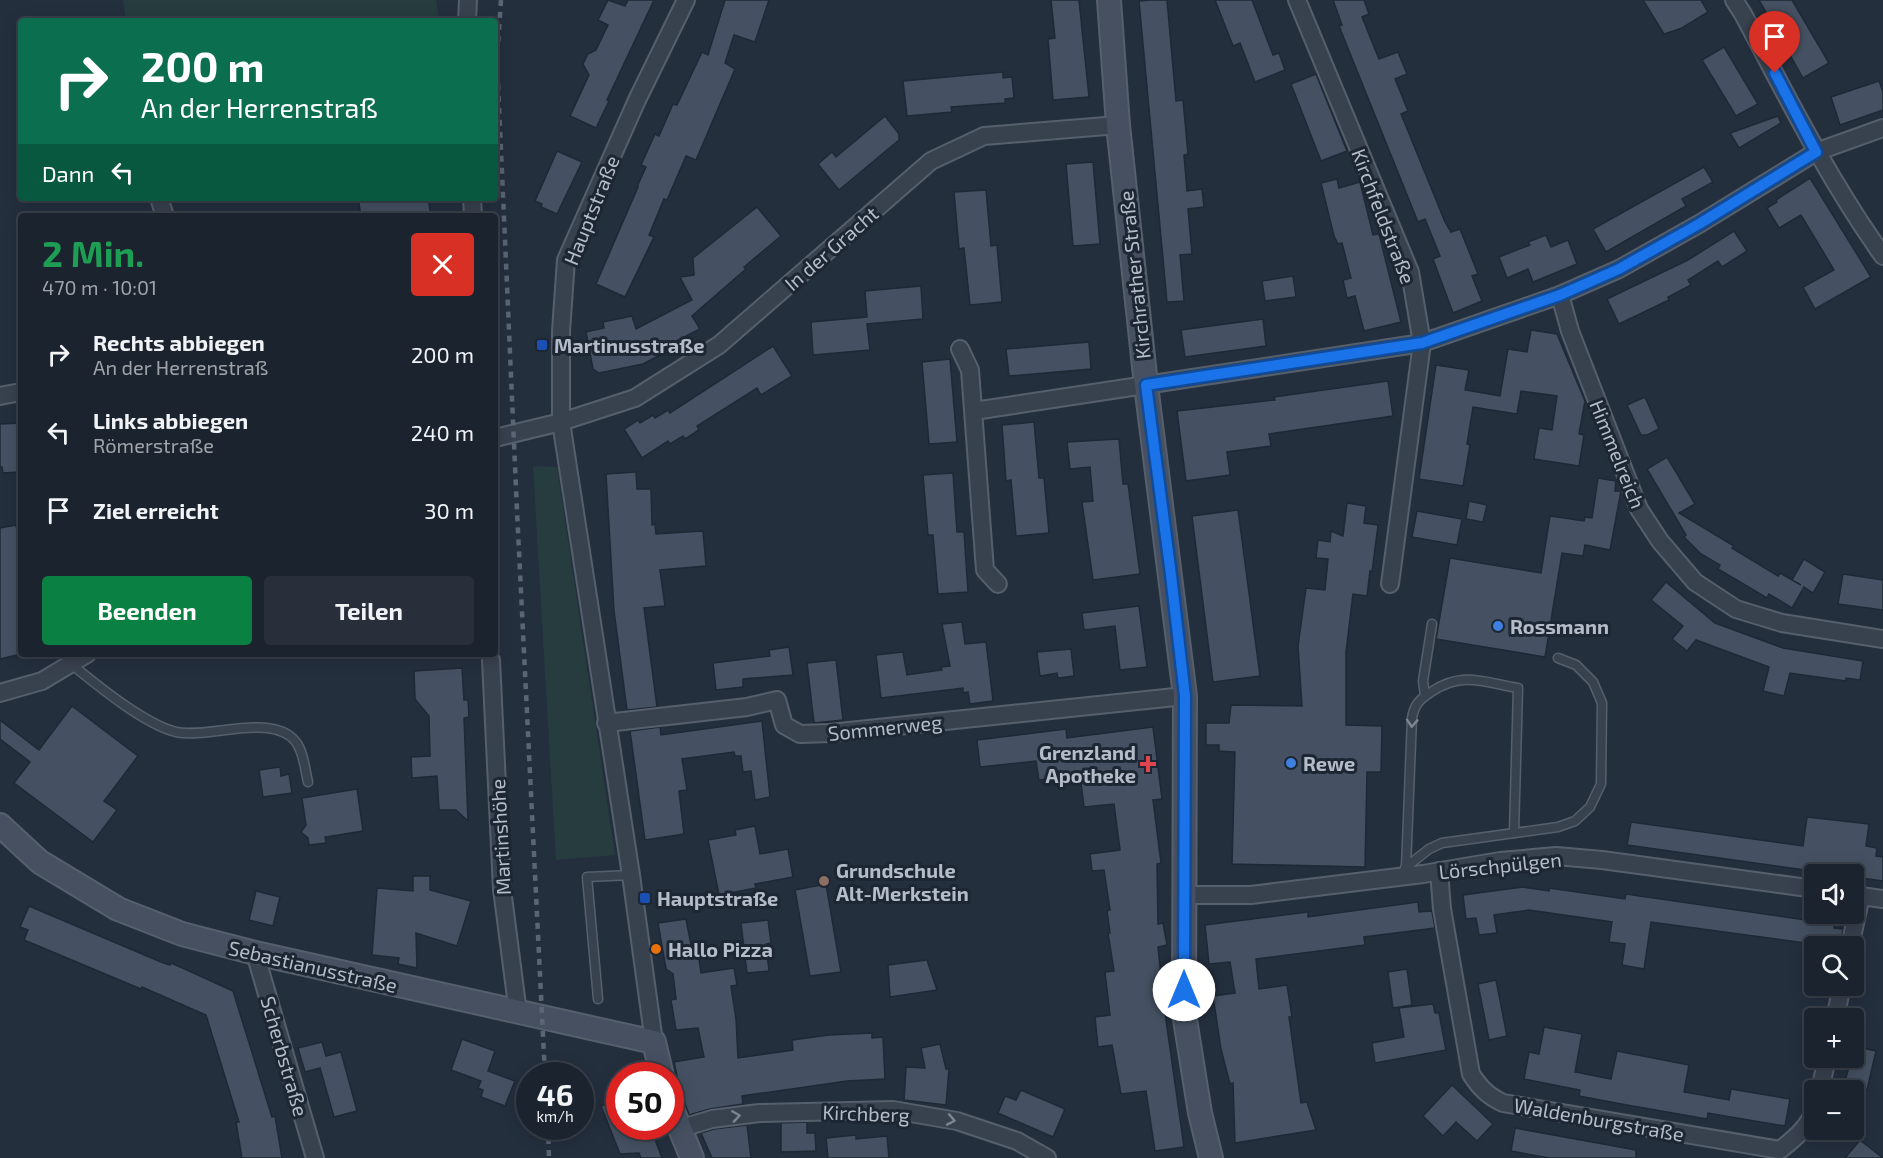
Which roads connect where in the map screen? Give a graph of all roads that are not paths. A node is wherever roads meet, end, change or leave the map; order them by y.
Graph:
1 (468, 0) edge
2 (686, 0) edge
3 (1109, 0) edge
4 (1297, 0) edge
5 (1734, 0) edge
6 (468, 18) edge
7 (1118, 125) junction
8 (1883, 128) edge
9 (1816, 152) junction
10 (1883, 256) edge
11 (1560, 295) junction
12 (1422, 343) junction
13 (960, 349) dead end
14 (1146, 385) junction
15 (18, 393) edge
16 (0, 396) edge
17 (974, 411) junction
18 (561, 422) junction
19 (498, 437) edge
20 (998, 584) dead end
21 (1390, 584) dead end
22 (1432, 624) dead end
23 (1883, 639) edge
24 (82, 657) edge
25 (1558, 658) dead end
26 (491, 660) dead end
27 (71, 664) junction
28 (0, 693) edge
29 (1185, 696) junction
30 (1425, 696) junction
31 (606, 723) junction
32 (308, 782) dead end
33 (0, 825) edge
34 (1514, 833) junction
35 (1406, 868) junction
36 (1439, 871) junction
37 (631, 875) junction
38 (1390, 878) junction
39 (1804, 888) edge
40 (1184, 895) junction
41 (1864, 896) edge
42 (1883, 899) edge
43 (255, 953) junction
44 (598, 999) dead end
45 (518, 1012) junction
46 (654, 1041) junction
47 (659, 1062) edge
48 (684, 1127) edge
49 (1804, 1127) edge
50 (684, 1140) edge
51 (315, 1158) edge
52 (692, 1158) edge
53 (1047, 1158) edge
54 (1211, 1158) edge

1 - 6 street
2 - 18 street, Hauptstraße
3 - 7 main road, Kirchrather Straße
4 - 12 street, Kirchfeldstraße
5 - 9 street
7 - 14 main road, Kirchrather Straße
7 - 18 street, In der Gracht
8 - 9 street
9 - 10 street
9 - 11 street
11 - 12 street
11 - 23 street, Himmelreich
12 - 14 street
12 - 21 street, Kirchfeldstraße
13 - 17 street
14 - 17 street
14 - 29 main road, Kirchrather Straße
15 - 16 street
17 - 20 street
18 - 19 street
18 - 31 street, Hauptstraße
22 - 30 lane
24 - 27 street
25 - 34 lane
26 - 45 street, Martinshöhe
27 - 28 street
27 - 32 lane
29 - 31 street, Sommerweg
29 - 40 main road, Kirchrather Straße
30 - 34 lane
30 -> 35 lane
31 - 37 street, Hauptstraße
33 - 43 main road, Sebastianusstraße
34 - 35 lane
35 - 38 lane
36 - 38 street, Lörschpülgen
36 - 39 street, Lörschpülgen
36 - 49 street, Waldenburgstraße
37 - 44 lane
37 - 46 street, Hauptstraße
38 - 40 street, Lörschpülgen
40 - 54 main road, Kirchrather Straße
41 - 42 street
43 - 45 main road, Sebastianusstraße
43 - 51 street, Scherbstraße
45 - 46 main road, Sebastianusstraße
46 - 47 main road, Hauptstraße
48 -> 53 street, Kirchberg
50 - 52 main road

